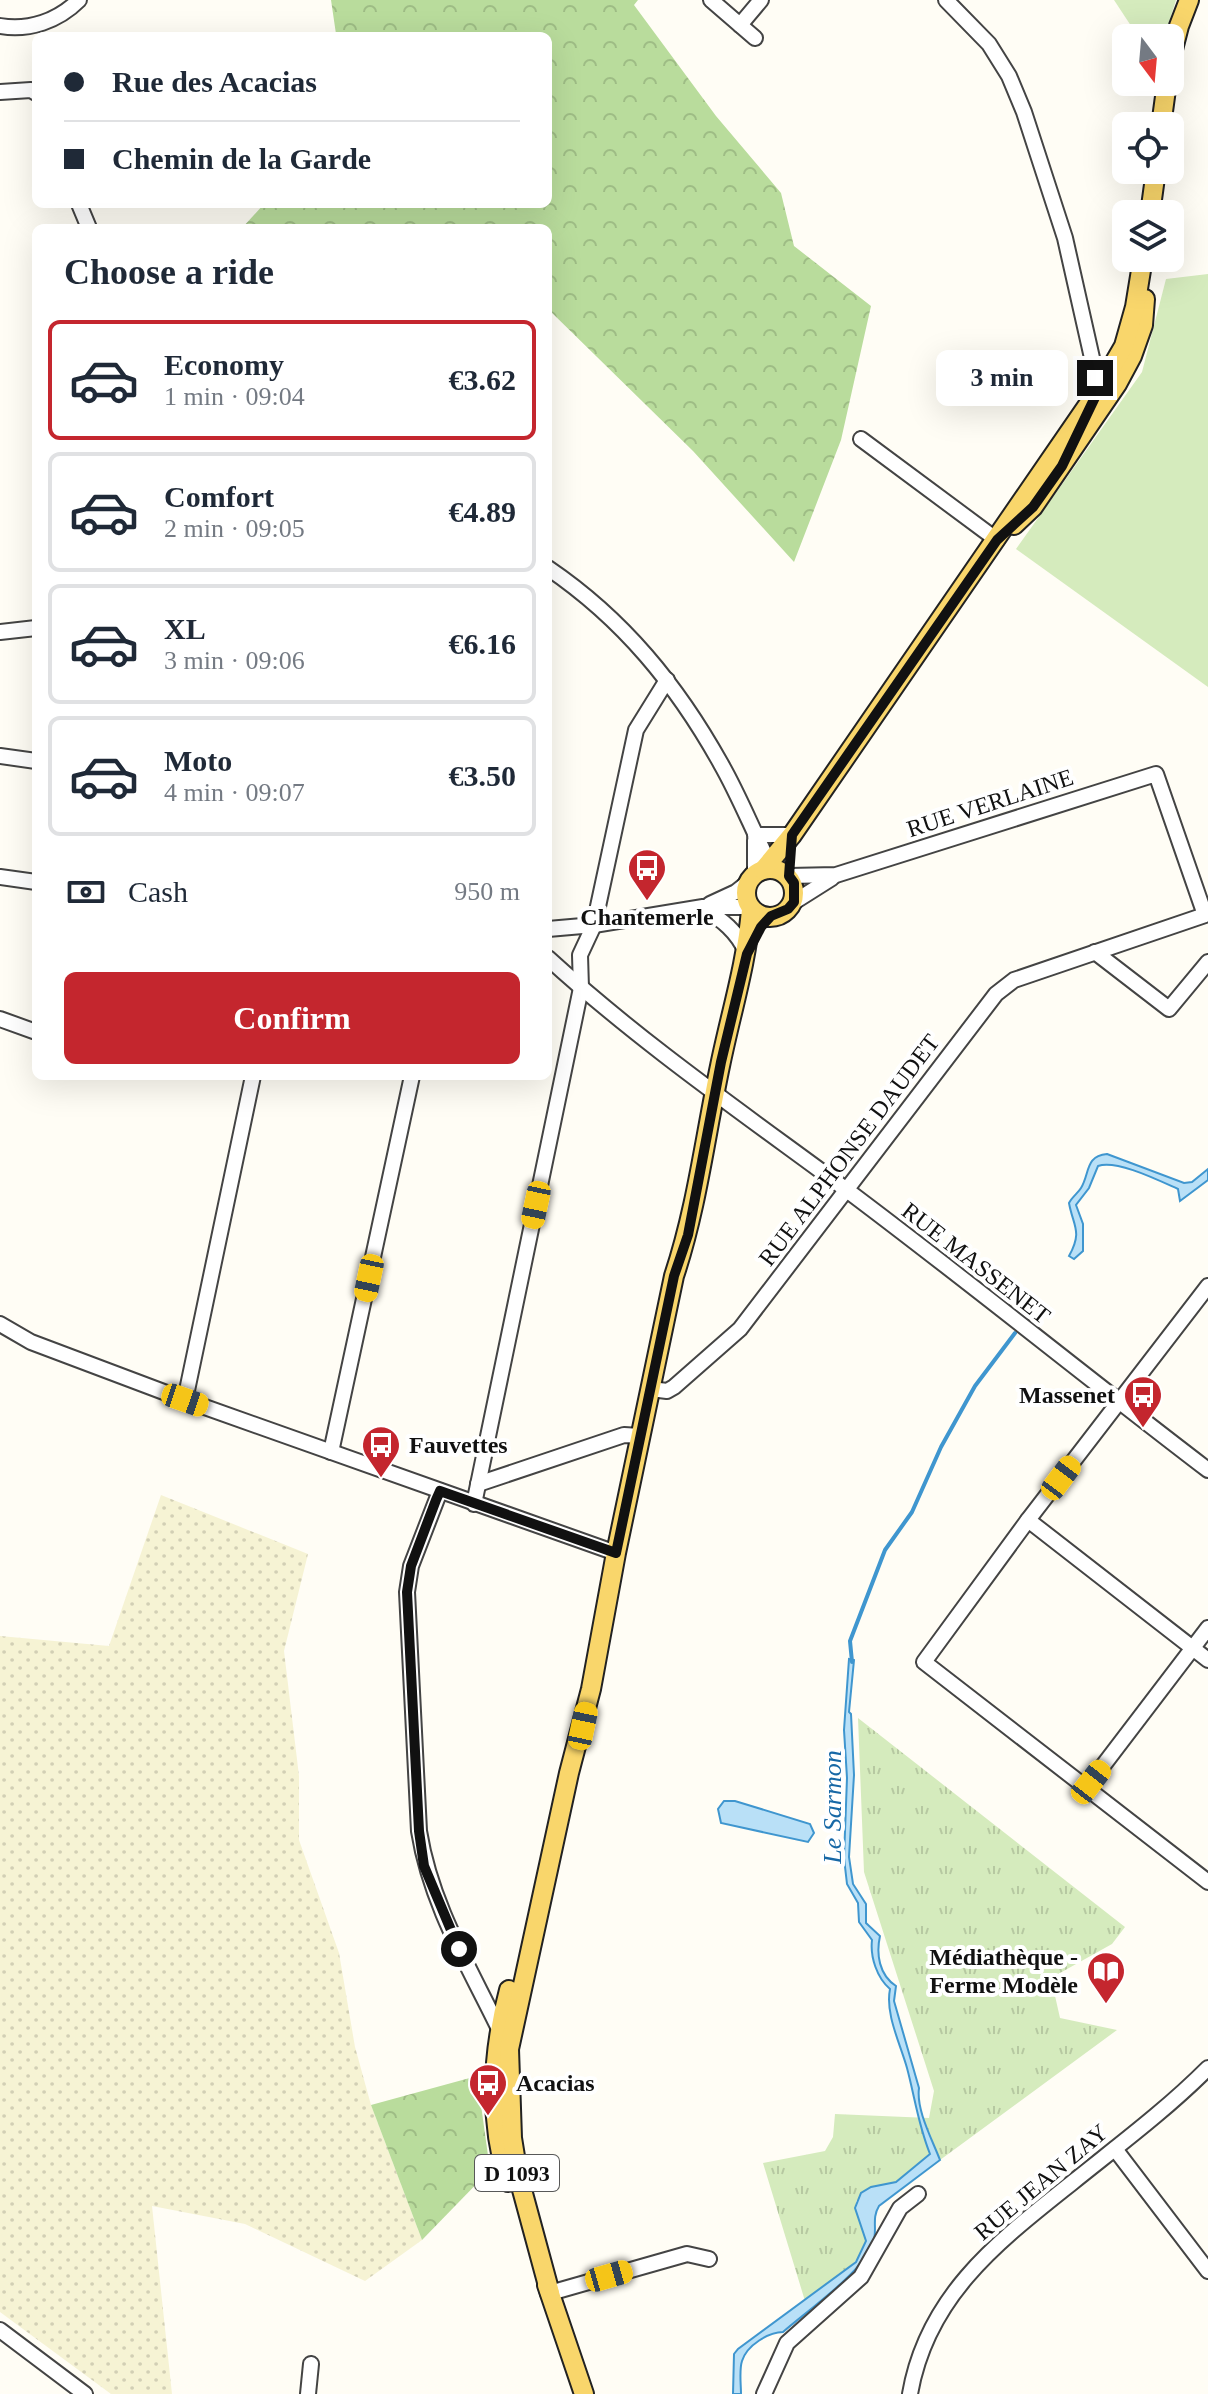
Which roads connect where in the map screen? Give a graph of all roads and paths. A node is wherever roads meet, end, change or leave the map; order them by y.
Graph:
1 (79, 0) edge
2 (711, 0) edge
3 (761, 0) edge
4 (946, 0) edge
5 (1189, 0) edge
6 (1182, 24) edge
7 (740, 25) junction
8 (0, 26) edge
9 (755, 38) dead end
10 (32, 91) edge
11 (0, 92) edge
12 (1142, 272) edge
13 (1145, 272) edge
14 (1099, 389) junction
15 (861, 439) dead end
16 (1062, 466) junction
17 (997, 540) junction
18 (552, 571) edge
19 (32, 628) edge
20 (0, 632) edge
21 (667, 680) junction
22 (0, 756) edge
23 (32, 760) edge
24 (1156, 774) joint
25 (755, 835) junction
26 (792, 835) junction
27 (766, 873) junction
28 (836, 875) junction
29 (0, 877) edge
30 (32, 881) edge
31 (794, 902) junction
32 (703, 907) junction
33 (750, 908) junction
34 (771, 916) junction
35 (1206, 919) edge
36 (594, 925) junction
37 (552, 929) edge
38 (1095, 952) junction
39 (747, 954) junction
40 (552, 962) edge
41 (1208, 962) edge
42 (581, 988) junction
43 (0, 1019) edge
44 (32, 1031) edge
45 (252, 1080) edge
46 (411, 1080) edge
47 (715, 1092) junction
48 (846, 1190) junction
49 (1208, 1286) edge
50 (0, 1324) edge
51 (651, 1389) junction
52 (185, 1400) junction
53 (1119, 1402) junction
54 (640, 1436) junction
55 (331, 1452) junction
56 (1208, 1470) edge
57 (478, 1484) junction
58 (440, 1491) junction
59 (474, 1504) junction
60 (1028, 1520) junction
61 (616, 1553) junction
62 (1208, 1628) edge
63 (1193, 1648) junction
64 (1208, 1660) edge
65 (1086, 1788) junction
66 (1208, 1882) edge
67 (543, 1885) junction
68 (508, 1992) junction
69 (479, 1993) junction
70 (499, 2029) junction
71 (509, 2049) junction
72 (1208, 2068) edge
73 (1115, 2149) junction
74 (918, 2194) dead end
75 (709, 2259) dead end
76 (1208, 2271) edge
77 (550, 2293) junction
78 (0, 2330) edge
79 (311, 2364) dead end
80 (85, 2394) edge
81 (308, 2394) edge
82 (584, 2394) edge
83 (764, 2394) edge
84 (910, 2394) edge

1 - 8 street
2 - 7 street
3 - 7 street
4 - 14 street
5 - 6 main road
7 - 9 street
10 - 11 street
12 - 14 main road
13 - 16 main road
14 - 16 street
14 - 17 main road
15 - 17 street
16 - 17 main road
17 - 26 main road
18 - 21 street
19 - 20 street
21 - 25 street
21 - 36 street
22 - 23 street
24 - 28 street, RUE VERLAINE
24 - 35 street, RUE ALPHONSE DAUDET
25 - 26 street
25 - 27 street
26 - 27 main road
27 - 28 street, RUE VERLAINE
27 - 31 main road
27 - 32 street
27 - 33 main road
28 - 31 street, RUE VERLAINE
29 - 30 street
31 - 34 main road
32 - 33 street
32 - 36 street
32 - 39 street
33 - 34 main road
33 - 39 main road, D 1093
34 - 39 main road, D 1093
35 - 38 street, RUE ALPHONSE DAUDET
36 - 37 street
36 - 42 street
38 - 41 street
38 - 48 street, RUE ALPHONSE DAUDET
39 - 47 main road, D 1093
40 - 42 street, RUE MASSENET
42 - 47 street, RUE MASSENET
42 - 57 street
43 - 44 street
45 - 52 street
46 - 55 street
47 - 48 street, RUE MASSENET
47 - 51 main road, D 1093
48 - 51 street, RUE ALPHONSE DAUDET
48 - 53 street, RUE MASSENET
49 - 53 street
50 - 52 street
51 - 54 main road, D 1093
52 - 55 street
53 - 56 street, RUE MASSENET
53 - 60 street
54 - 57 street
54 - 61 main road, D 1093
55 - 58 street
57 - 59 street
58 - 59 street
58 - 69 street
59 - 61 street
60 - 63 street
60 - 65 street
61 - 67 main road, D 1093
62 - 63 street
63 - 64 street
63 - 65 street
65 - 66 street
67 - 68 main road, D 1093
67 - 71 main road, D 1093
68 - 69 street
68 - 70 main road, D 1093
69 - 70 street
70 - 71 street
70 - 77 main road, D 1093
71 - 77 main road, D 1093
72 - 73 street, RUE JEAN ZAY
73 - 76 street
73 - 84 street, RUE JEAN ZAY
74 - 83 street
75 - 77 street
77 - 82 main road, D 1093
78 - 80 street
79 - 81 street

